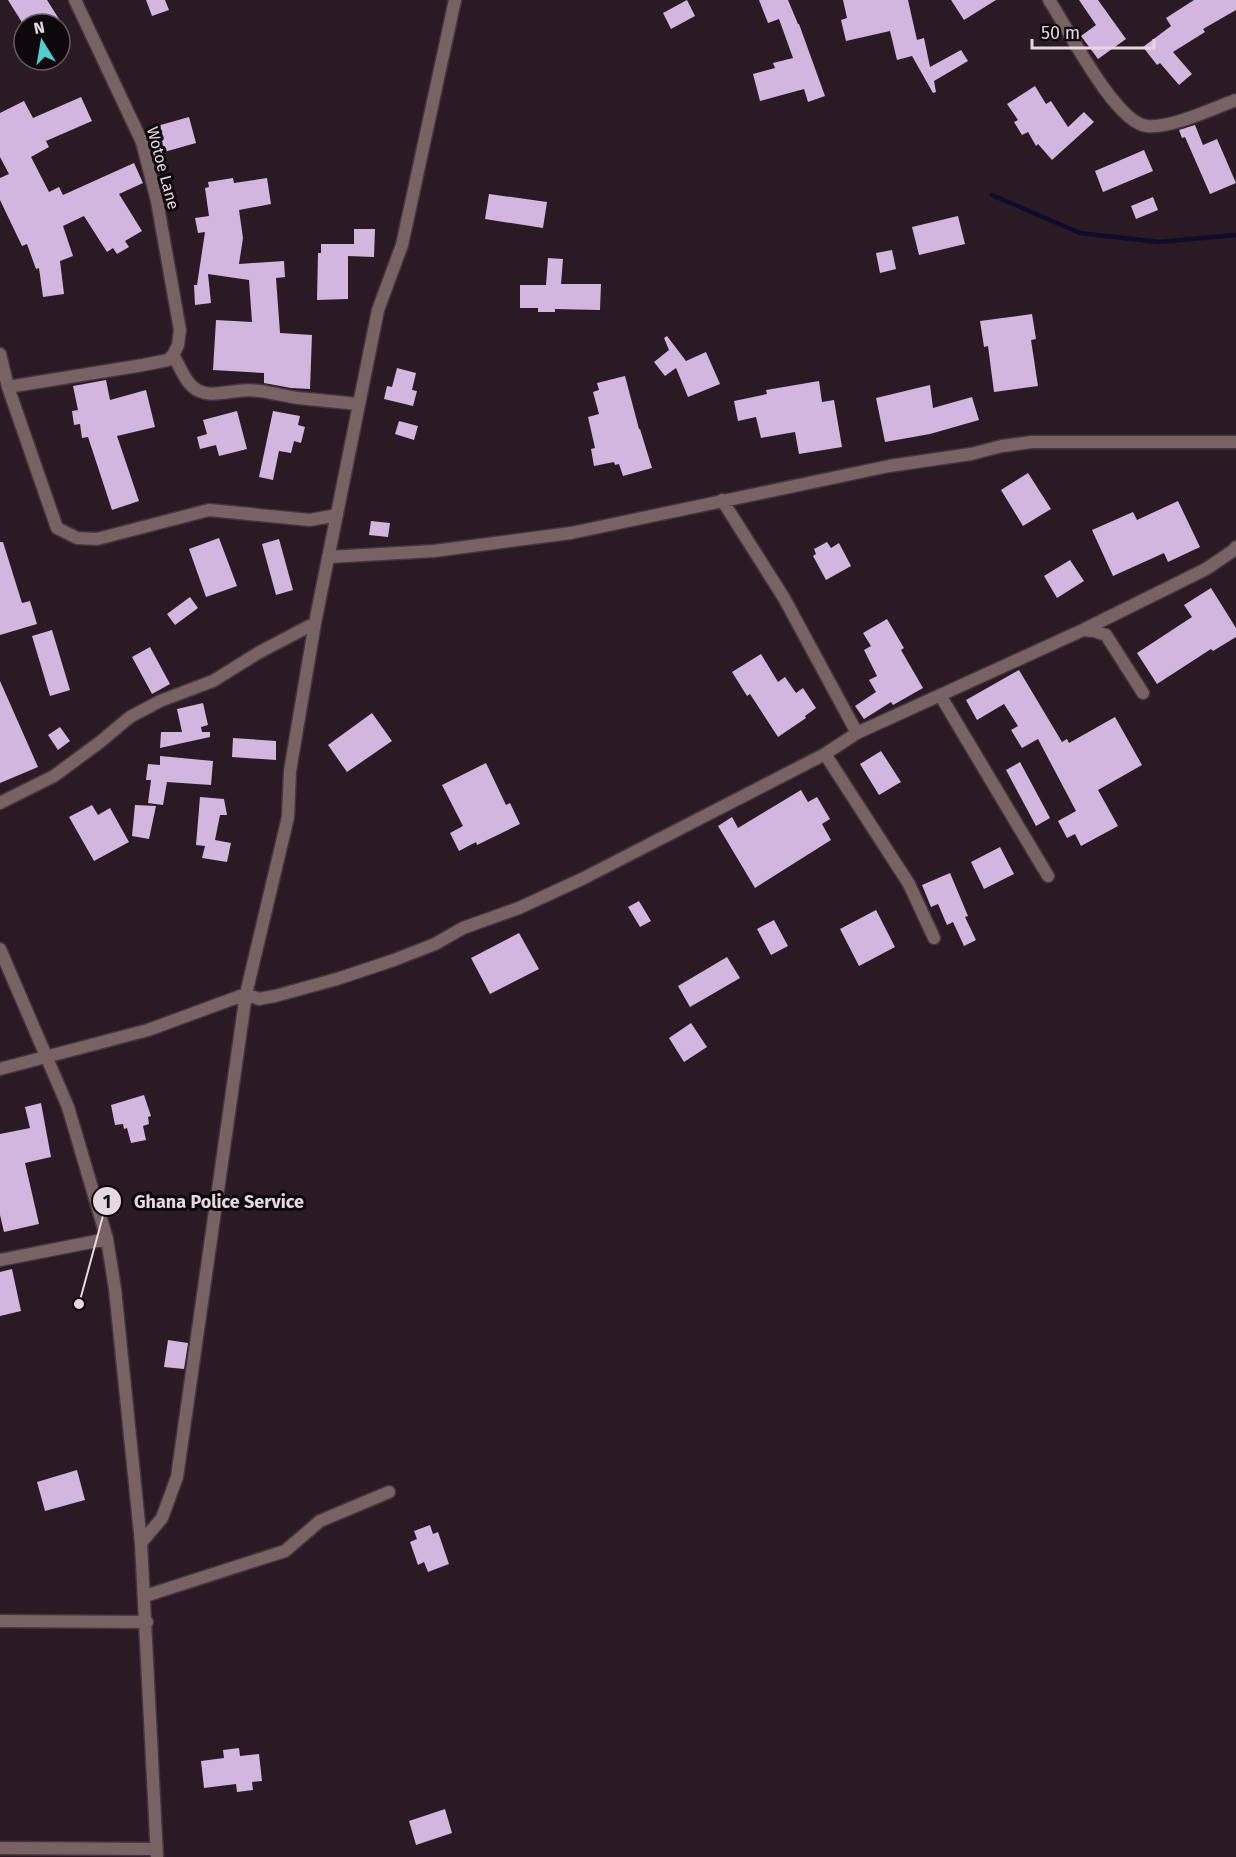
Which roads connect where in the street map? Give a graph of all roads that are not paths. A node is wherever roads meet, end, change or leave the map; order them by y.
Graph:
1 (75, 0) edge
2 (455, 0) edge
3 (1049, 0) edge
4 (1236, 100) edge
5 (0, 354) edge
6 (173, 355) junction
7 (8, 387) junction
8 (358, 404) junction
9 (1236, 442) edge
10 (722, 500) junction
11 (337, 515) junction
12 (1236, 546) edge
13 (328, 557) junction
14 (315, 623) junction
15 (1083, 630) junction
16 (1143, 693) dead end
17 (940, 695) junction
18 (857, 733) junction
19 (825, 754) junction
20 (0, 803) edge
21 (1048, 876) dead end
22 (934, 938) dead end
23 (0, 949) edge
24 (246, 994) junction
25 (49, 1058) junction
26 (0, 1070) edge
27 (107, 1239) junction
28 (0, 1260) edge
29 (389, 1492) dead end
30 (141, 1543) junction
31 (145, 1596) junction
32 (0, 1621) edge
33 (147, 1622) junction
34 (0, 1848) edge
35 (157, 1853) edge
36 (2, 1857) edge

1 - 6 street, Wotoe Lane
2 - 8 street
3 - 4 street
5 - 7 street
6 - 7 street
6 - 8 street
7 - 11 street
8 - 11 street
9 - 10 street
10 - 13 street
10 - 18 street
11 - 13 street
12 - 15 street
13 - 14 street
14 - 20 street
14 - 24 street
15 - 16 street
15 - 17 street
17 - 18 street
17 - 21 street
18 - 19 street
19 - 22 street
19 - 24 street
23 - 25 street
24 - 25 street
24 - 30 street
25 - 26 street
25 - 27 street
27 - 28 street
27 - 30 street
29 - 31 street
30 - 31 street
31 - 33 street
32 - 33 street
33 - 35 street
34 - 35 street
34 - 36 street

